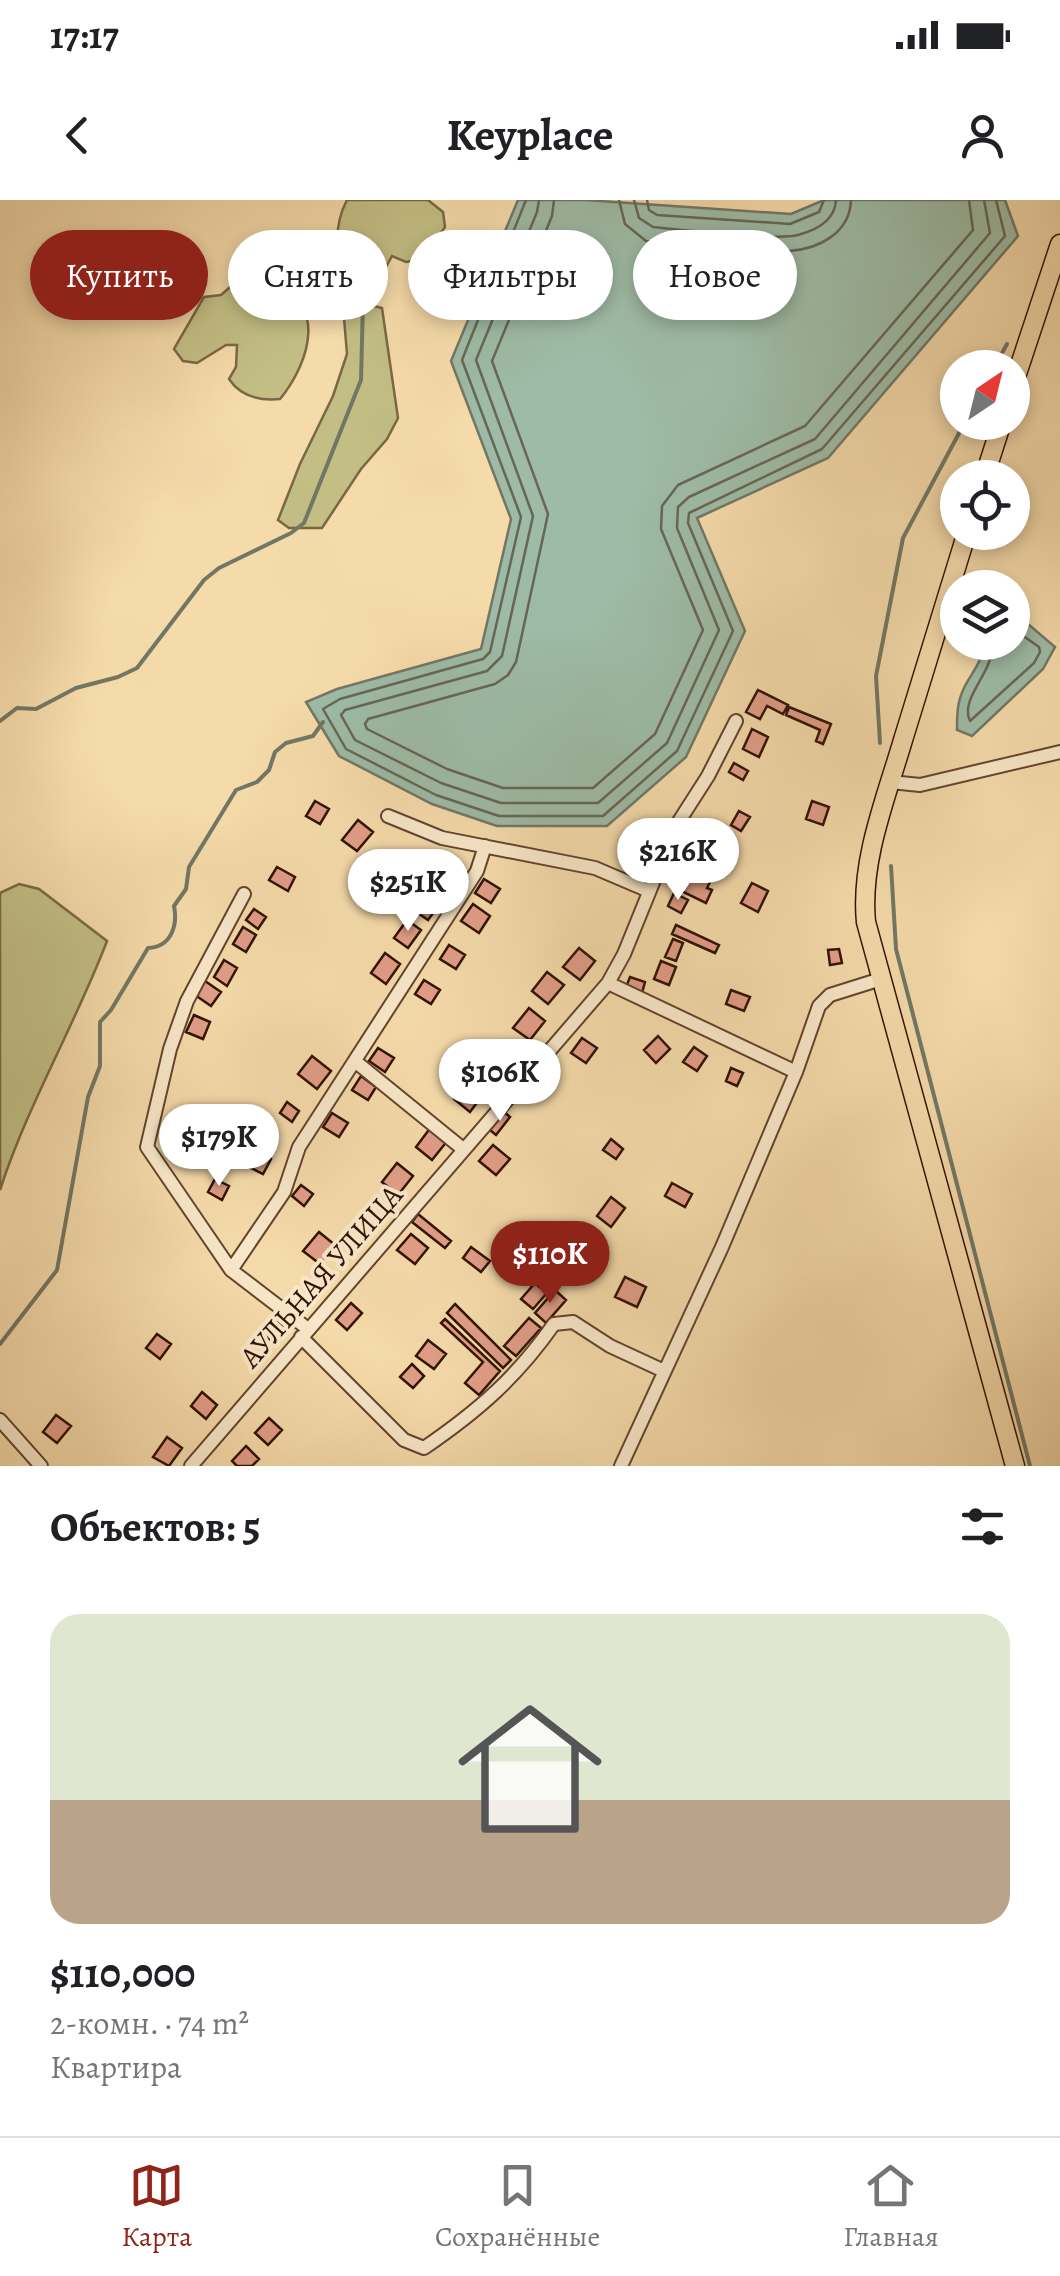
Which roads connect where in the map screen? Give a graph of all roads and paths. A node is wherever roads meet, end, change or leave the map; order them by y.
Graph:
1 (1060, 244) edge
2 (1025, 350) edge
3 (962, 550) edge
4 (736, 721) dead end
5 (1060, 752) edge
6 (891, 782) junction
7 (388, 816) dead end
8 (484, 846) junction
9 (649, 891) junction
10 (244, 894) dead end
11 (882, 979) junction
12 (608, 984) junction
13 (356, 1062) junction
14 (796, 1072) junction
15 (462, 1149) junction
16 (231, 1270) junction
17 (305, 1332) junction
18 (664, 1371) junction
19 (0, 1420) edge
20 (41, 1466) edge
21 (191, 1466) edge
22 (621, 1466) edge
23 (1015, 1466) edge

1 - 2 main road
3 - 6 main road
4 - 9 street, АУЛЬНАЯ УЛИЦА
5 - 6 street
6 - 11 main road
7 - 8 street
8 - 9 street
8 - 13 street
9 - 12 street, АУЛЬНАЯ УЛИЦА
10 - 16 street
11 - 14 street
11 - 23 main road
12 - 14 street
12 - 15 street, АУЛЬНАЯ УЛИЦА
13 - 15 street
13 - 16 street
14 - 18 street
15 - 17 street, АУЛЬНАЯ УЛИЦА
16 - 17 street
17 - 18 street
17 - 21 street, АУЛЬНАЯ УЛИЦА
18 - 22 street
19 - 20 street

